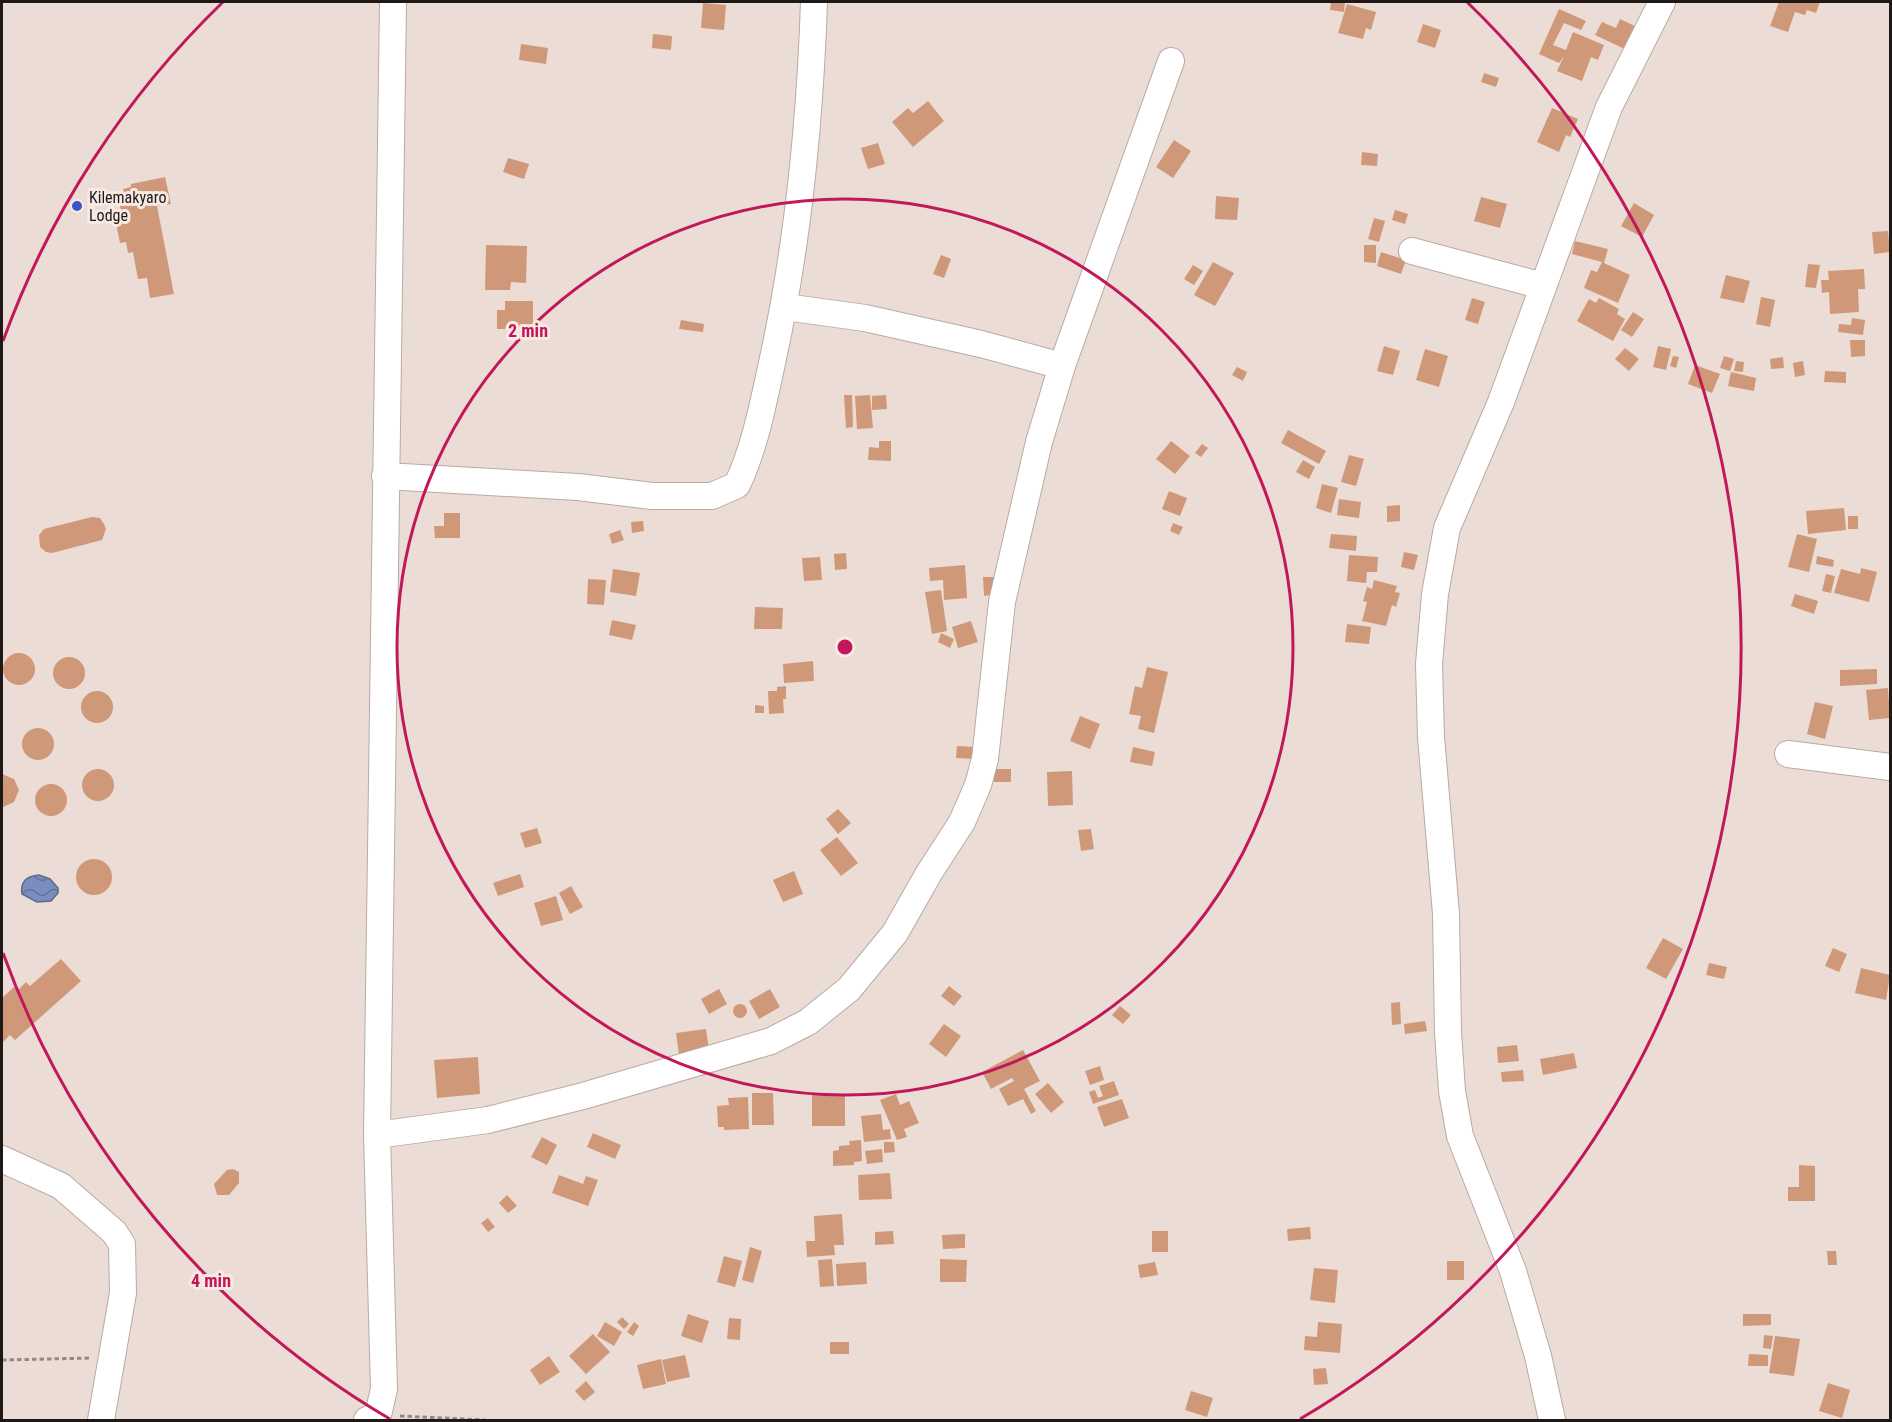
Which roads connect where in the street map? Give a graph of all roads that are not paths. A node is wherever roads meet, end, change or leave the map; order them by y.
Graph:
1 (393, 2) edge
2 (814, 2) edge
3 (1662, 2) edge
4 (1171, 62) dead end
5 (1412, 251) dead end
6 (1543, 286) junction
7 (785, 307) junction
8 (1062, 366) junction
9 (385, 476) junction
10 (1788, 754) dead end
11 (1890, 768) edge
12 (377, 1136) junction
13 (2, 1159) edge
14 (372, 1418) edge
15 (101, 1420) edge
16 (1552, 1420) edge

1 - 9 street
2 - 7 street
3 - 6 street
4 - 8 street
5 - 6 street
6 - 16 street
7 - 8 street
7 - 9 street
8 - 12 street
9 - 12 street
10 - 11 street
12 - 14 street
13 - 15 street

